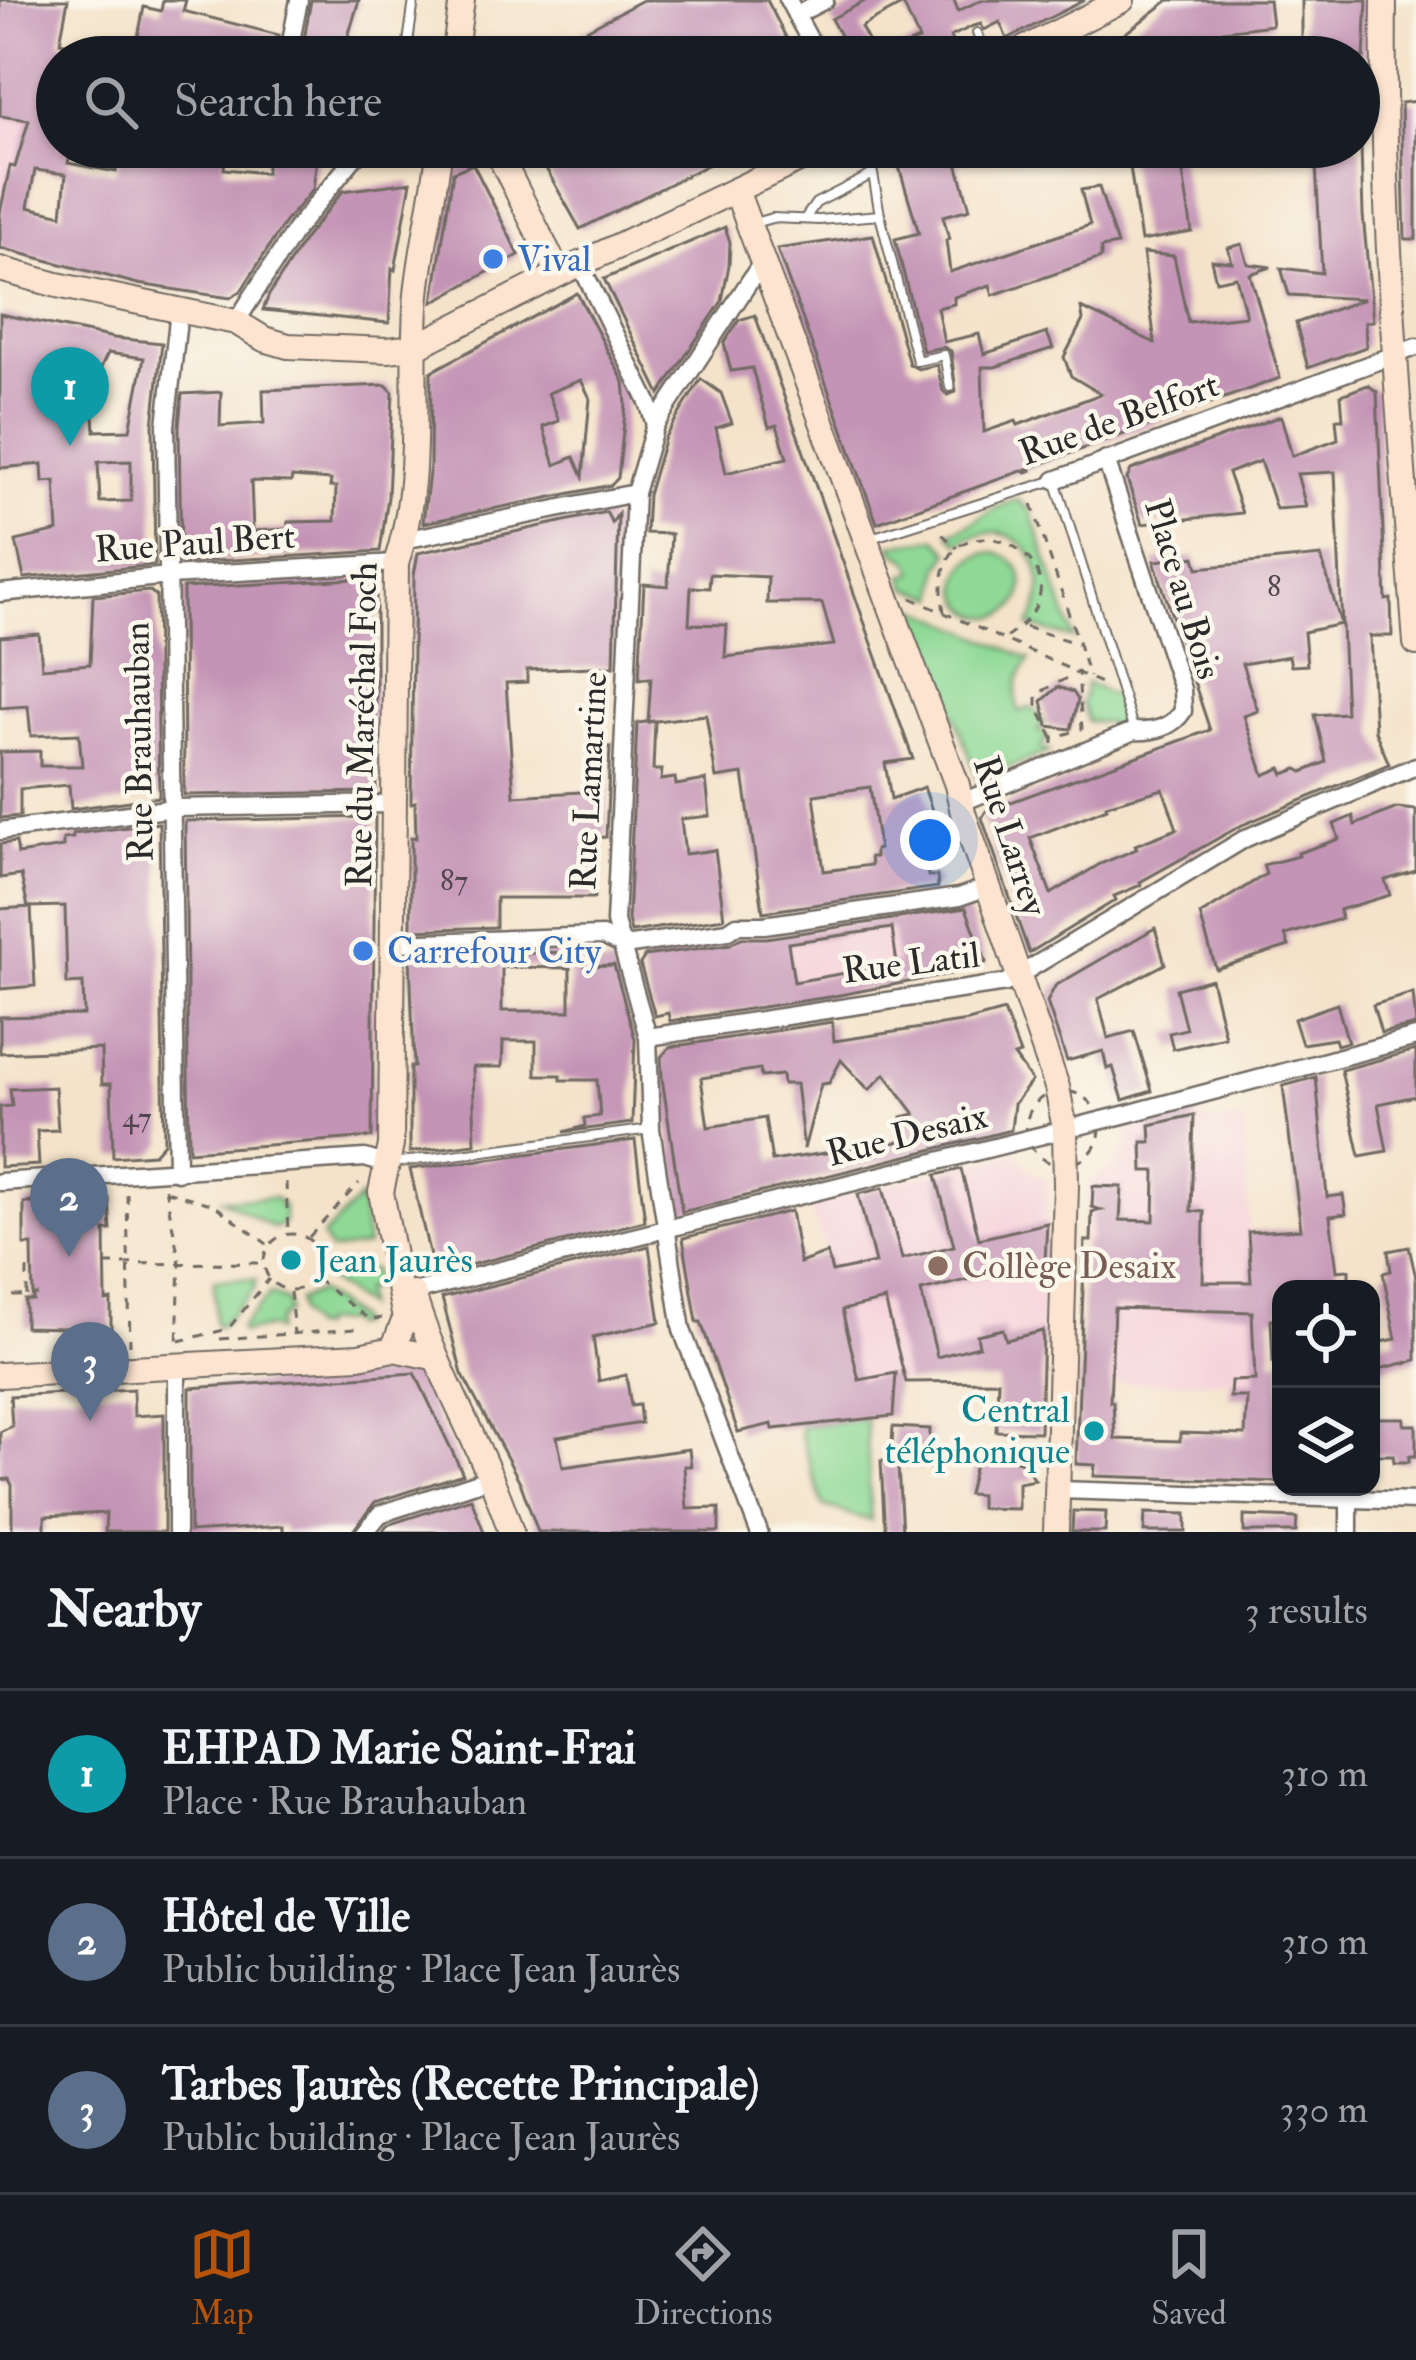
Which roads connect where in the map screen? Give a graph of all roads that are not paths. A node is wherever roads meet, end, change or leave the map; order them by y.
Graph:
1 (298, 0) edge
2 (414, 0) edge
3 (462, 0) edge
4 (825, 0) edge
5 (1122, 0) edge
6 (1384, 0) edge
7 (792, 7) edge
8 (977, 33) dead end
9 (292, 36) edge
10 (409, 36) edge
11 (457, 36) edge
12 (808, 36) edge
13 (978, 36) edge
14 (1050, 36) edge
15 (346, 168) edge
16 (437, 168) edge
17 (508, 168) edge
18 (782, 168) edge
19 (871, 168) edge
20 (873, 174) junction
21 (736, 190) junction
22 (880, 215) junction
23 (806, 217) junction
24 (747, 224) junction
25 (761, 264) junction
26 (0, 269) edge
27 (570, 269) junction
28 (179, 311) junction
29 (236, 322) junction
30 (415, 347) junction
31 (1405, 351) edge
32 (950, 387) dead end
33 (655, 425) junction
34 (1106, 460) junction
35 (1410, 479) edge
36 (1054, 480) junction
37 (635, 493) junction
38 (866, 539) junction
39 (400, 551) junction
40 (169, 576) junction
41 (0, 593) edge
42 (1416, 643) edge
43 (1134, 731) junction
44 (1416, 766) edge
45 (393, 803) junction
46 (960, 803) junction
47 (174, 808) junction
48 (0, 831) edge
49 (988, 887) junction
50 (393, 943) junction
51 (624, 946) junction
52 (1018, 978) junction
53 (648, 1036) junction
54 (1416, 1037) edge
55 (651, 1129) junction
56 (1065, 1129) junction
57 (375, 1170) junction
58 (171, 1177) junction
59 (0, 1182) edge
60 (664, 1229) junction
61 (412, 1292) junction
62 (393, 1348) junction
63 (433, 1357) junction
64 (0, 1375) edge
65 (177, 1375) dead end
66 (494, 1477) junction
67 (1058, 1490) junction
68 (1349, 1500) junction
69 (1416, 1502) edge
70 (177, 1532) edge
71 (365, 1532) edge
72 (512, 1532) edge
73 (759, 1532) edge
74 (1056, 1532) edge
75 (1349, 1532) edge

1 - 9 street
2 - 10 lane
3 - 11 street
4 - 7 street
5 - 14 street
6 - 31 street
7 - 12 street
8 - 13 lane
15 - 29 street
16 - 30 street, Rue du Maréchal Foch
17 - 27 street
18 - 21 street
19 - 20 lane
20 - 22 lane
20 - 23 lane
21 - 24 street, Rue Larrey
21 - 27 street
22 - 23 lane
22 - 32 lane
23 - 24 lane
24 - 25 street, Rue Larrey
25 - 33 street, Rue Lamartine
25 - 38 street, Rue Larrey
26 - 28 street
27 - 30 street
27 - 33 street
28 - 29 street
28 - 40 street, Rue Brauhauban
29 - 30 street
30 - 39 street, Rue du Maréchal Foch
31 - 34 street, Rue de Belfort
31 - 35 street
33 - 37 street, Rue Lamartine
34 - 36 street, Rue de Belfort
34 - 43 street, Place au Bois
35 - 42 street
36 - 38 lane, Rue de Belfort
36 - 43 lane
37 - 39 street, Rue Paul Bert
37 - 51 street, Rue Lamartine
38 - 46 street, Rue Larrey
39 - 40 street, Rue Paul Bert
39 - 45 street, Rue du Maréchal Foch
40 - 41 street, Rue Paul Bert
40 - 47 street, Rue Brauhauban
43 - 46 street, Place au Bois
44 - 52 street, Rue Latil
45 - 47 street
45 - 50 street, Rue du Maréchal Foch
46 - 49 street, Rue Larrey
47 - 48 street
47 - 58 street, Rue Brauhauban
49 - 51 street
49 - 52 street, Rue Larrey
50 - 51 street
50 - 57 street, Rue du Maréchal Foch
51 - 53 street, Rue Lamartine
52 - 53 street, Rue Latil
52 - 56 street, Rue Larrey
53 - 55 street, Rue Lamartine
54 - 56 street, Rue Desaix
55 - 57 lane
55 - 60 street, Rue Lamartine
56 - 60 street, Rue Desaix
56 - 67 street, Rue Larrey
57 - 58 street
57 - 61 street, Rue du Maréchal Foch
57 - 62 street, Rue du Maréchal Foch
58 - 59 street
60 - 61 street, Rue Desaix
60 - 73 street, Rue Lamartine
61 - 63 street, Rue du Maréchal Foch
62 - 63 street
62 - 64 street
63 - 66 street, Rue du Maréchal Foch
65 - 70 street
66 - 71 street
66 - 72 street, Rue du Maréchal Foch
67 - 68 street
67 - 74 street, Rue Larrey
68 - 69 street
68 - 75 street

